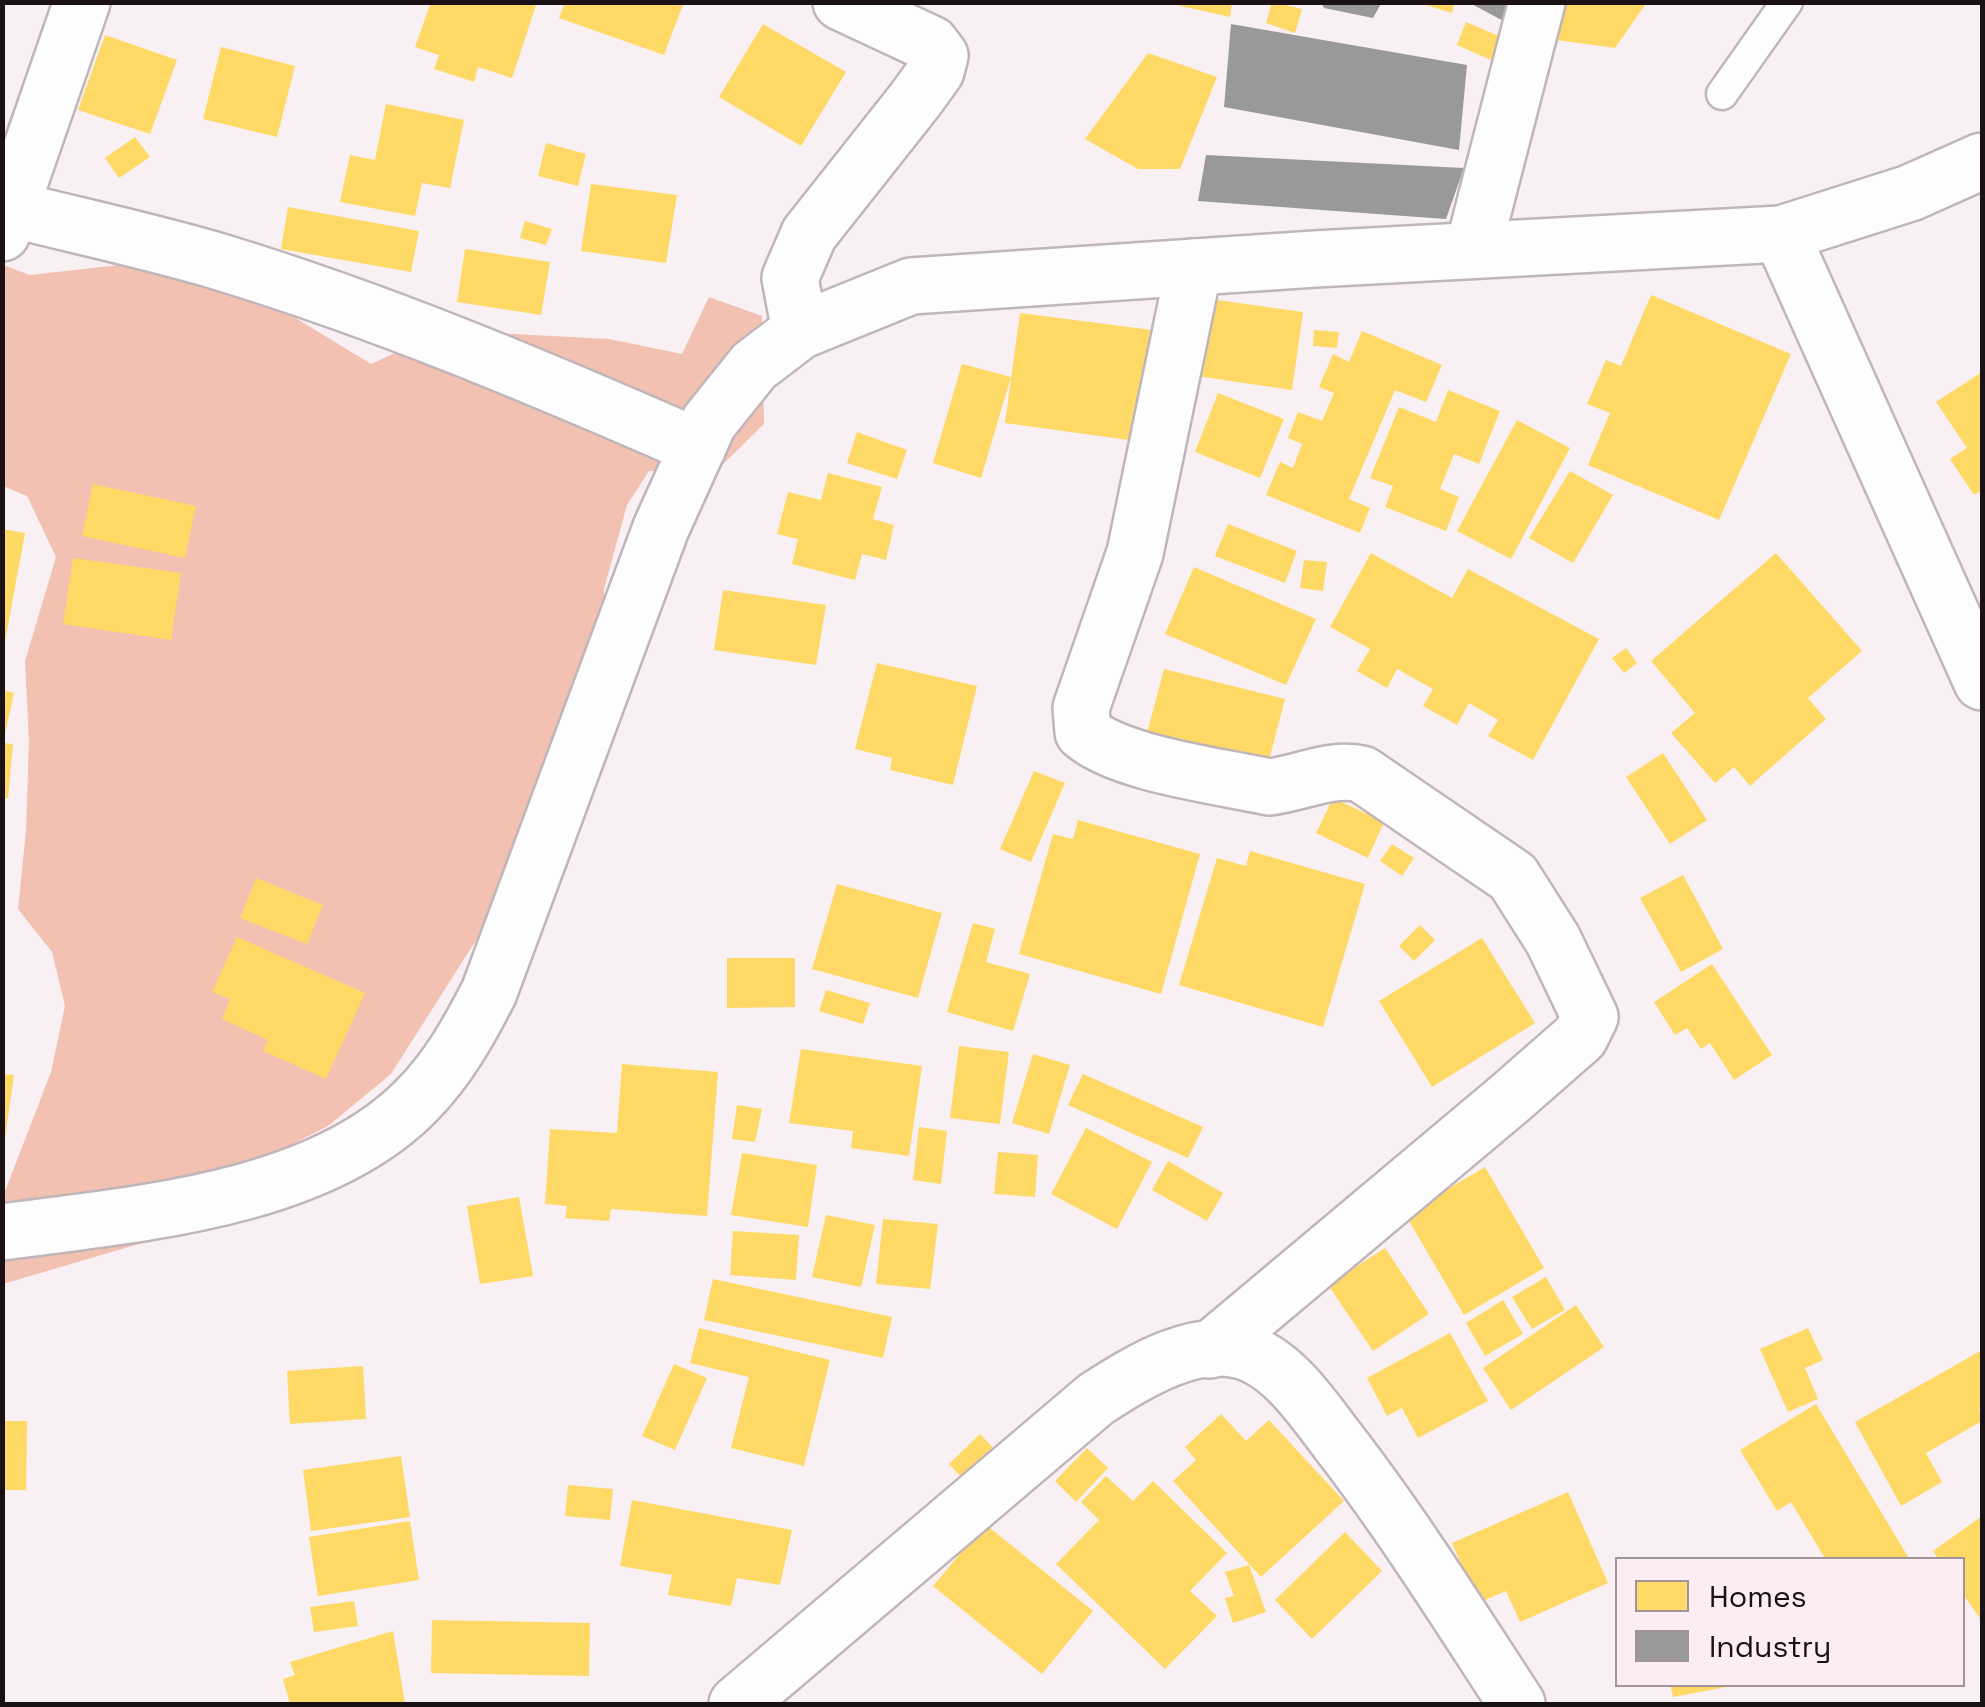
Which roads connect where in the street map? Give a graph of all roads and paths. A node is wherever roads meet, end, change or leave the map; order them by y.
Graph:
1 (82, 2) edge
2 (841, 2) edge
3 (1537, 2) edge
4 (1788, 2) edge
5 (1722, 94) dead end
6 (1982, 161) edge
7 (7, 221) edge
8 (1781, 234) junction
9 (1473, 250) junction
10 (1194, 267) junction
11 (800, 331) junction
12 (698, 447) junction
13 (1982, 682) edge
14 (2, 1232) edge
15 (1210, 1350) junction
16 (737, 1704) edge
17 (1517, 1704) edge

1 - 7 street
2 - 11 street
3 - 9 street
4 - 5 lane
6 - 8 street
7 - 12 street
8 - 9 street
8 - 13 street
9 - 10 street
10 - 11 street
10 - 15 street
11 - 12 street
12 - 14 street
15 - 16 street
15 - 17 street

